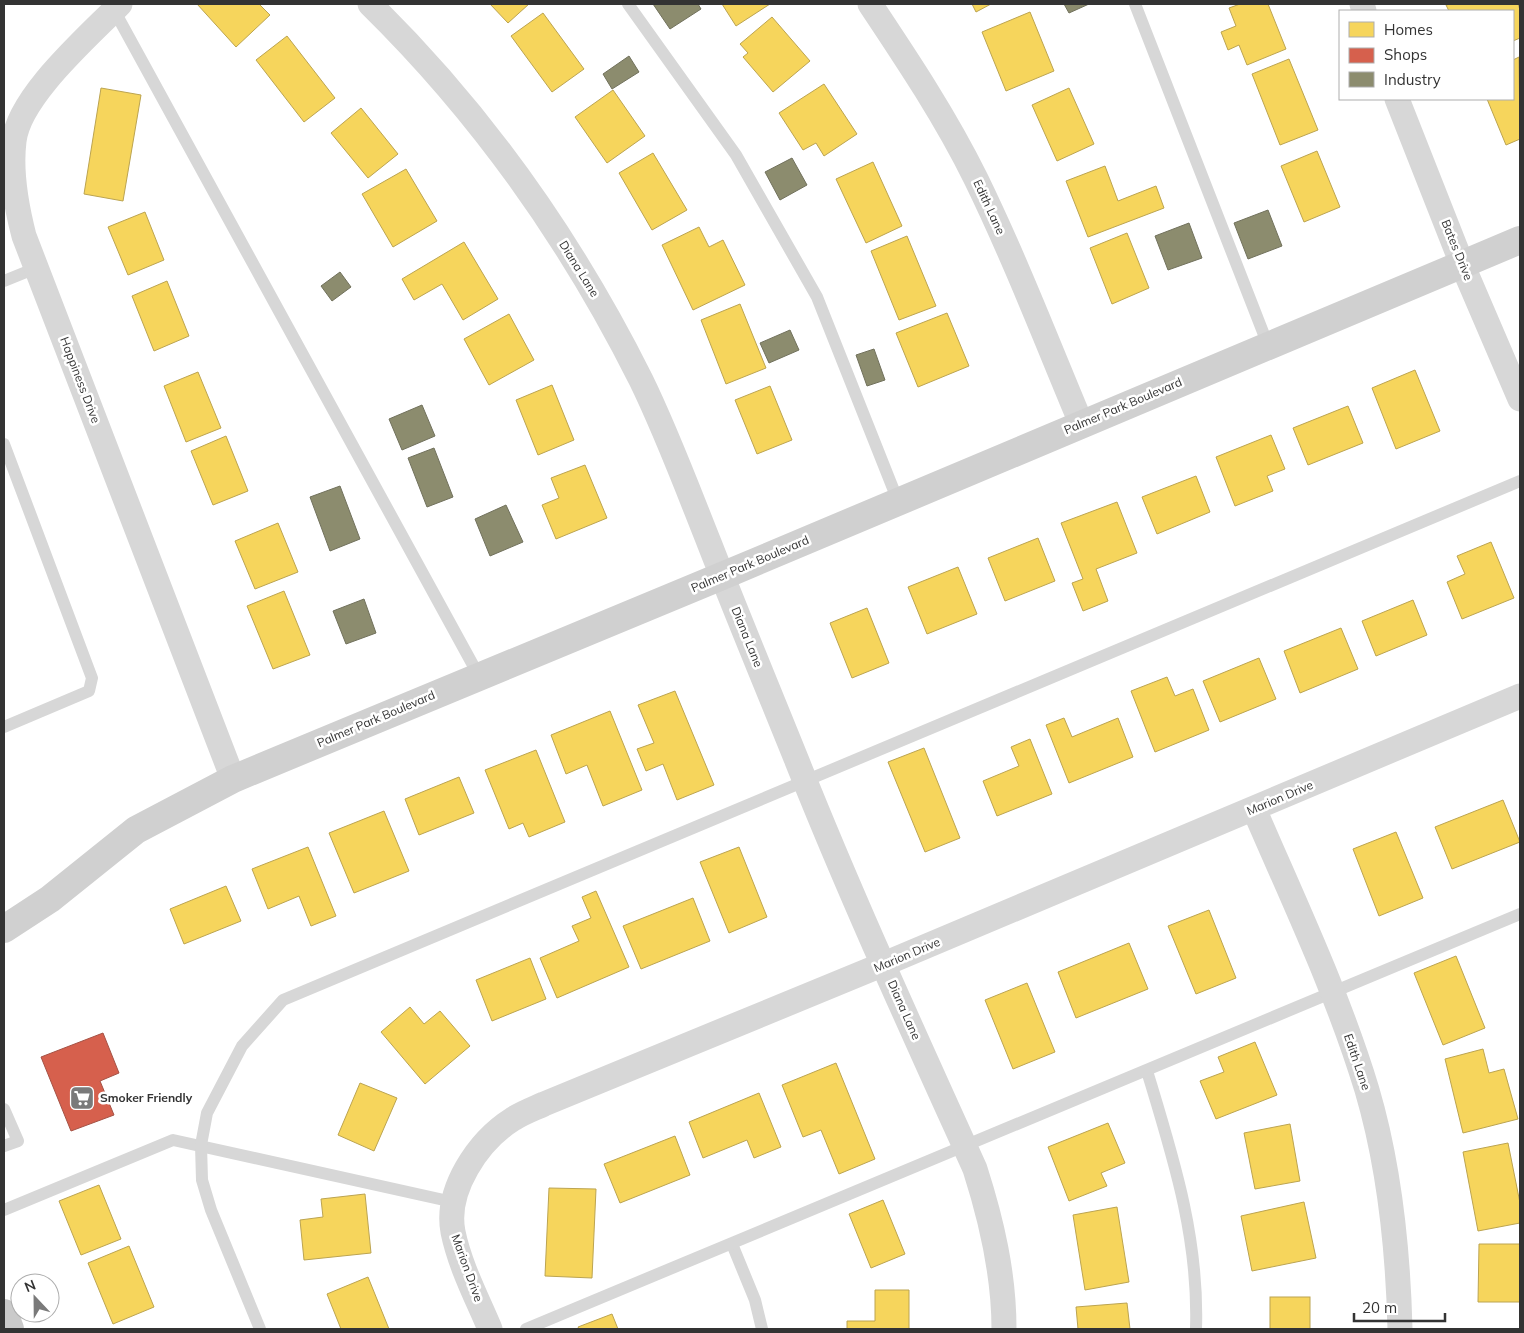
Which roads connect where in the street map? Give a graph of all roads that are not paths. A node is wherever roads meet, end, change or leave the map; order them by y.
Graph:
1 (370, 4) edge
2 (628, 4) edge
3 (870, 4) edge
4 (1136, 4) edge
5 (117, 7) edge
6 (1397, 100) edge
7 (1520, 240) edge
8 (1462, 264) junction
9 (36, 268) junction
10 (4, 281) edge
11 (1268, 345) junction
12 (1520, 399) edge
13 (1081, 424) junction
14 (4, 444) edge
15 (1520, 481) edge
16 (898, 501) junction
17 (722, 576) junction
18 (479, 676) junction
19 (1520, 696) edge
20 (4, 727) edge
21 (233, 779) junction
22 (805, 781) junction
23 (1254, 809) junction
24 (1520, 917) edge
25 (4, 929) edge
26 (884, 964) junction
27 (1332, 992) junction
28 (1147, 1071) junction
29 (4, 1109) edge
30 (201, 1145) junction
31 (4, 1146) edge
32 (965, 1148) junction
33 (453, 1202) junction
34 (4, 1210) edge
35 (732, 1244) junction
36 (4, 1313) edge
37 (10, 1329) edge
38 (260, 1329) edge
39 (490, 1329) edge
40 (526, 1329) edge
41 (762, 1329) edge
42 (1004, 1329) edge
43 (1196, 1329) edge
44 (1400, 1329) edge

1 - 17 street, Diana Lane
2 - 16 lane
3 - 13 street, Edith Lane
4 - 11 lane
5 - 9 street, Happiness Drive
5 - 18 lane
6 - 8 street, Bates Drive
7 - 8 main road, Palmer Park Boulevard
8 - 11 main road, Palmer Park Boulevard
8 - 12 street, Bates Drive
9 - 10 lane
9 - 21 street, Happiness Drive
11 - 13 main road, Palmer Park Boulevard
13 - 16 main road, Palmer Park Boulevard
14 - 20 lane
15 - 22 lane
16 - 17 main road, Palmer Park Boulevard
17 - 18 main road, Palmer Park Boulevard
17 - 22 street, Diana Lane
18 - 21 main road, Palmer Park Boulevard
19 - 23 street, Marion Drive
21 - 25 main road, Palmer Park Boulevard
22 - 26 street, Diana Lane
22 - 30 lane
23 - 26 street, Marion Drive
23 - 27 street, Edith Lane
24 - 27 lane
26 - 32 street, Diana Lane
26 - 33 street, Marion Drive
27 - 28 lane
27 - 44 street, Edith Lane
28 - 32 lane
28 - 43 lane
29 - 31 lane
30 - 33 lane
30 - 34 lane
30 - 38 lane
32 - 35 lane
32 - 42 street, Diana Lane
33 - 39 street, Marion Drive
35 - 40 lane
35 - 41 lane
36 - 37 main road

